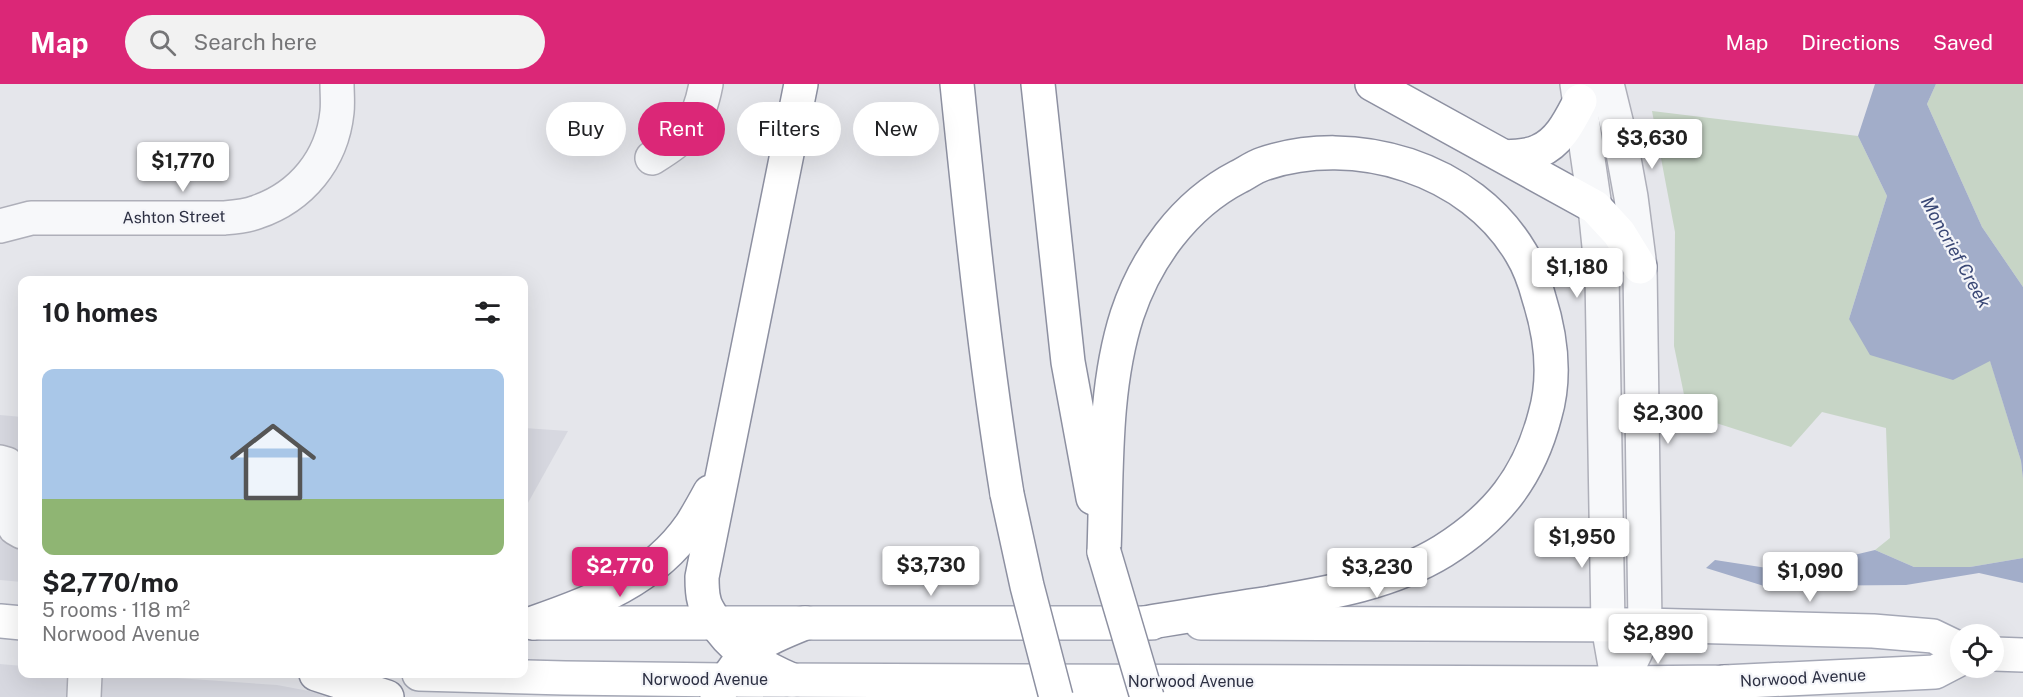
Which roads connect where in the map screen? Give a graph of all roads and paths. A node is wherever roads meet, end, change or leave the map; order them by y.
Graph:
1 (337, 84) edge
2 (706, 84) edge
3 (801, 84) edge
4 (957, 84) edge
5 (1038, 84) edge
6 (1372, 84) edge
7 (1607, 84) edge
8 (1578, 92) edge
9 (1506, 157) junction
10 (652, 158) dead end
11 (1595, 207) junction
12 (0, 226) edge
13 (1640, 267) junction
14 (10, 462) edge
15 (721, 473) junction
16 (1099, 493) junction
17 (18, 530) edge
18 (0, 621) edge
19 (18, 623) edge
20 (528, 623) edge
21 (805, 623) junction
22 (1145, 623) junction
23 (716, 624) junction
24 (1645, 625) junction
25 (1608, 626) junction
26 (1950, 645) edge
27 (744, 654) junction
28 (2004, 654) edge
29 (2023, 655) edge
30 (1950, 664) edge
31 (528, 677) edge
32 (86, 678) edge
33 (328, 678) edge
34 (792, 680) junction
35 (1724, 682) junction
36 (721, 689) edge
37 (1614, 690) edge
38 (84, 697) edge
39 (387, 697) edge
40 (1056, 697) edge
41 (1147, 697) edge
42 (1686, 697) edge

1 - 12 street, Ashton Street
2 - 10 street
3 - 15 main road
4 - 40 main road, bridge
5 - 16 main road
6 - 9 main road
7 - 13 street
8 - 9 main road
8 - 11 street
9 - 11 main road
11 - 13 main road
11 - 25 street
13 - 24 street
14 - 17 street
15 - 20 main road
15 - 23 main road
16 - 22 main road
16 - 41 main road, bridge
18 - 19 main road
20 - 23 main road
21 - 22 main road
21 - 23 main road
21 - 27 main road
22 - 25 main road
23 - 27 main road
24 - 25 main road
24 - 26 main road
24 - 37 street
25 - 37 street
27 - 34 main road
27 - 36 main road
28 - 29 main road
30 - 35 main road, Norwood Avenue
31 - 36 main road, Norwood Avenue
32 - 38 street
33 - 39 main road
34 - 36 main road, Norwood Avenue
34 - 37 main road, Norwood Avenue
35 - 37 main road, Norwood Avenue
35 - 42 main road

